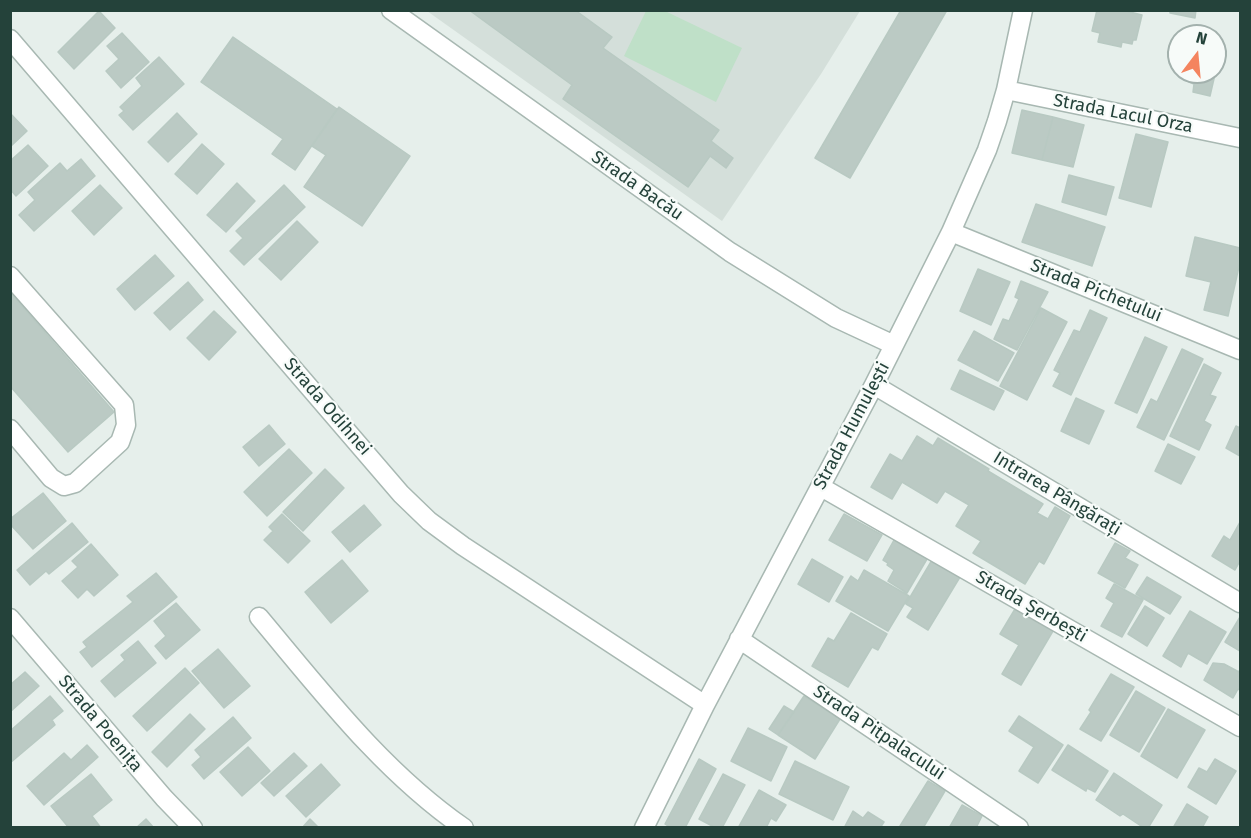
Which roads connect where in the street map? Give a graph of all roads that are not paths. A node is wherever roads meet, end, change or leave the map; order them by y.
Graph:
1 (391, 10) edge
2 (1023, 10) edge
3 (10, 39) edge
4 (1006, 90) junction
5 (1240, 138) edge
6 (951, 232) junction
7 (10, 276) edge
8 (894, 345) junction
9 (1240, 350) edge
10 (874, 385) junction
11 (10, 429) edge
12 (821, 486) junction
13 (1240, 603) edge
14 (259, 617) dead end
15 (10, 618) edge
16 (739, 639) junction
17 (705, 705) junction
18 (1240, 727) edge
19 (193, 828) edge
20 (464, 828) edge
21 (644, 828) edge
22 (1019, 828) edge

1 - 8 street, Strada Bacău
2 - 4 street, Strada Humulești
3 - 17 street, Strada Odihnei
4 - 5 street, Strada Lacul Orza
4 - 6 street, Strada Humulești
6 - 8 street, Strada Humulești
6 - 9 street, Strada Pichetului
7 - 11 street
8 - 10 street, Strada Humulești
10 - 12 street, Strada Humulești
10 - 13 street, Intrarea Pângărați
12 - 16 street, Strada Humulești
12 - 18 street, Strada Șerbești
14 - 20 street
15 - 19 street, Strada Poenița
16 - 17 street, Strada Humulești
16 - 22 street, Strada Pitpalacului
17 - 21 street, Strada Humulești

